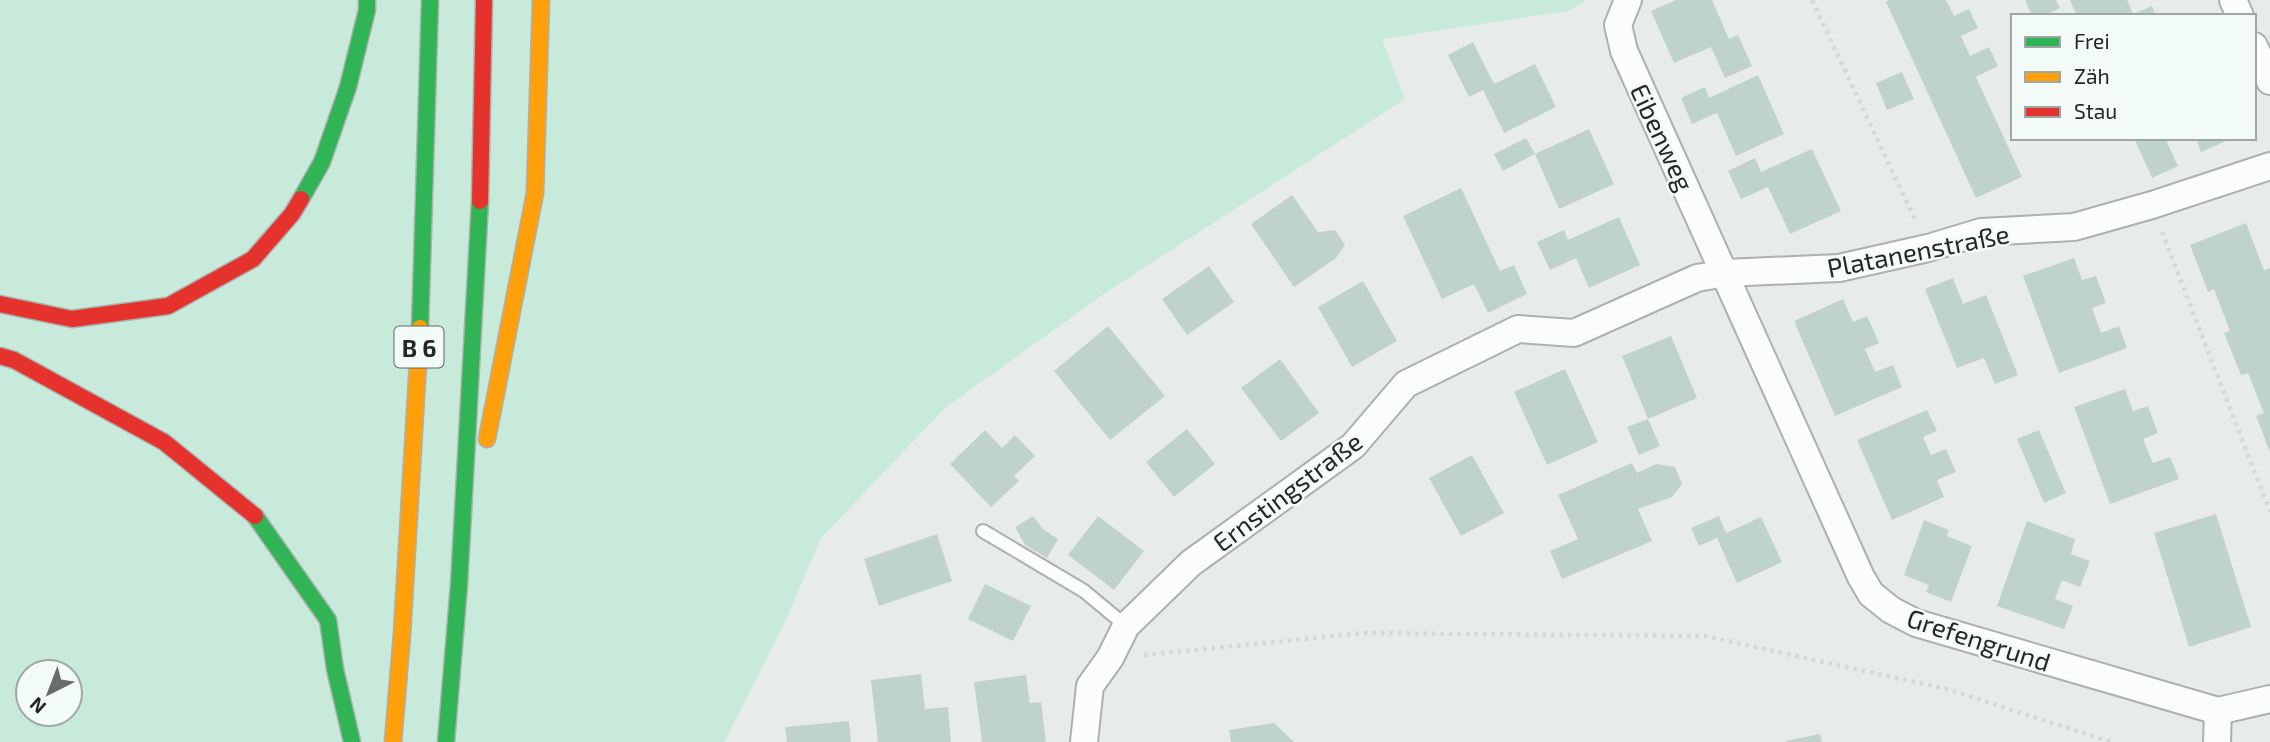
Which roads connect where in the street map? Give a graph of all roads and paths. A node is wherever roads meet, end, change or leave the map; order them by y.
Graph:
1 (367, 0) edge
2 (430, 0) edge
3 (484, 0) edge
4 (541, 0) edge
5 (1628, 0) edge
6 (1812, 0) edge
7 (2256, 50) edge
8 (2270, 81) edge
9 (2270, 166) edge
10 (2152, 205) junction
11 (1928, 248) junction
12 (1725, 273) junction
13 (0, 304) edge
14 (0, 356) edge
15 (2270, 512) edge
16 (984, 531) dead end
17 (459, 585) junction
18 (1125, 626) junction
19 (1110, 658) junction
20 (2270, 699) edge
21 (2218, 711) junction
22 (352, 742) edge
23 (393, 742) edge
24 (446, 742) edge
25 (1084, 742) edge
26 (2112, 742) edge
27 (2217, 742) edge

1 - 13 highway
2 - 23 highway, B 6
3 - 17 highway, B 6
4 - 17 highway
5 - 12 street, Eibenweg
6 - 11 path
7 - 8 street
9 - 10 street, Platanenstraße
10 - 11 street, Platanenstraße
10 - 15 path
11 - 12 street, Platanenstraße
12 - 18 street, Ernstingstraße
12 - 21 street, Grefengrund
14 - 22 highway
16 - 18 lane
17 - 24 highway, B 6
18 - 19 street, Ernstingstraße
19 - 25 street, Ernstingstraße
19 - 26 path
20 - 21 street, Grefengrund
21 - 27 street

